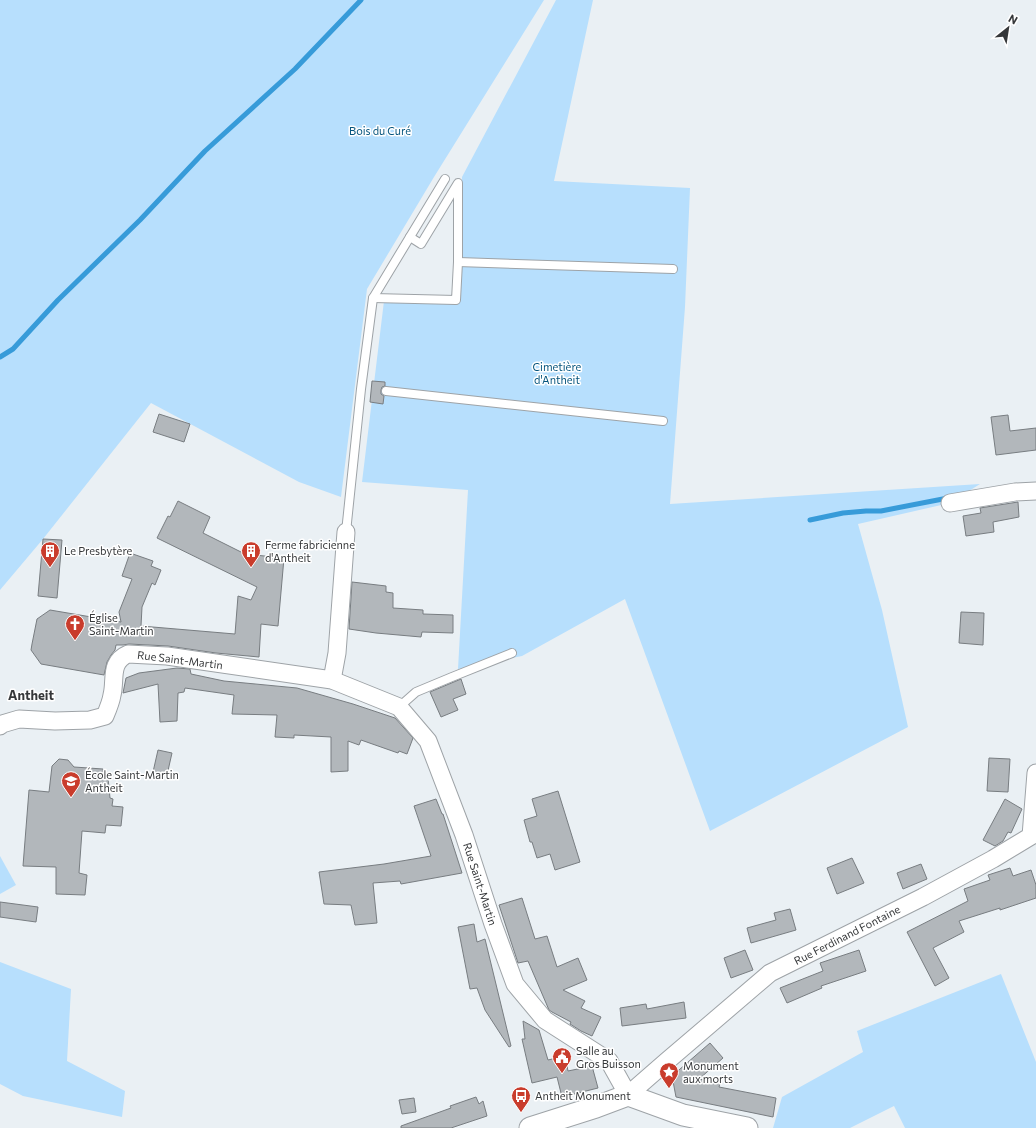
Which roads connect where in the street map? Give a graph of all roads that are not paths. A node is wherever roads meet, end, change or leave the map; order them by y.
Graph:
1 (445, 178) dead end
2 (410, 237) junction
3 (458, 262) junction
4 (673, 269) dead end
5 (373, 298) junction
6 (386, 392) dead end
7 (663, 421) dead end
8 (1036, 491) edge
9 (950, 503) dead end
10 (346, 532) joint
11 (512, 653) dead end
12 (332, 680) junction
13 (400, 707) junction
14 (1, 725) edge
15 (1036, 773) edge
16 (628, 1095) junction
17 (530, 1128) edge
18 (747, 1128) edge

1 - 2 lane
2 - 3 lane
2 - 5 lane
3 - 4 lane
3 - 5 lane
5 - 10 lane
6 - 7 lane
8 - 9 street
10 - 12 street
11 - 13 lane
12 - 13 street, Rue Saint-Martin
12 - 14 street, Rue Saint-Martin
13 - 16 street, Rue Saint-Martin
15 - 16 street, Rue Ferdinand Fontaine
16 - 17 street
16 - 18 street

